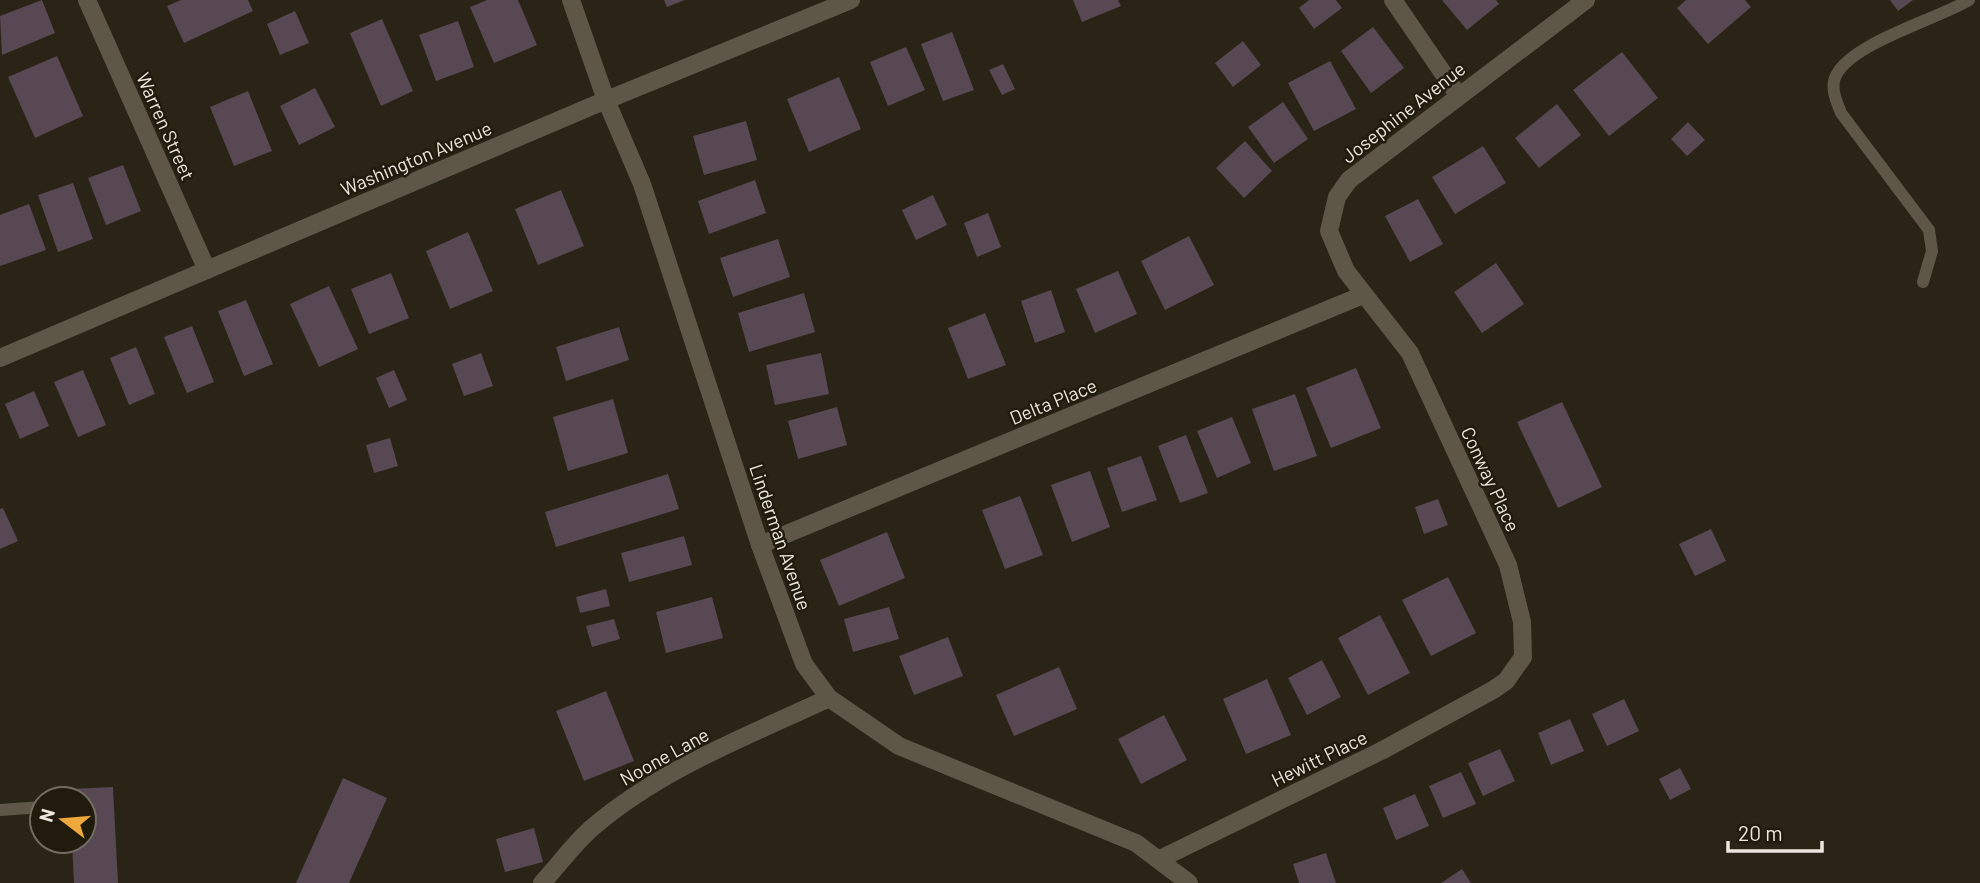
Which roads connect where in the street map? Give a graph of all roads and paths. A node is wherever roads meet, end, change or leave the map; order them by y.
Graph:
1 (87, 0) edge
2 (571, 0) edge
3 (851, 0) edge
4 (1393, 0) edge
5 (1587, 0) edge
6 (1969, 0) edge
7 (1458, 95) junction
8 (606, 100) junction
9 (207, 270) junction
10 (1923, 282) dead end
11 (1363, 295) junction
12 (0, 358) edge
13 (760, 545) junction
14 (1493, 690) joint
15 (829, 698) junction
16 (28, 808) edge
17 (0, 810) edge
18 (1160, 859) junction
19 (542, 883) edge
20 (1189, 883) edge

1 - 9 street, Warren Street
2 - 8 street, Linderman Avenue
3 - 8 street, Washington Avenue
4 - 7 street
5 - 7 street, Josephine Avenue
6 - 10 lane
7 - 11 street, Josephine Avenue
8 - 9 street, Washington Avenue
8 - 13 street, Linderman Avenue
9 - 12 street, Washington Avenue
11 - 13 street, Delta Place
11 - 14 street, Conway Place
13 - 15 street, Linderman Avenue
14 - 18 street, Hewitt Place
15 - 18 street, Linderman Avenue
15 - 19 street, Noone Lane
16 - 17 lane
18 - 20 street, Linderman Avenue

